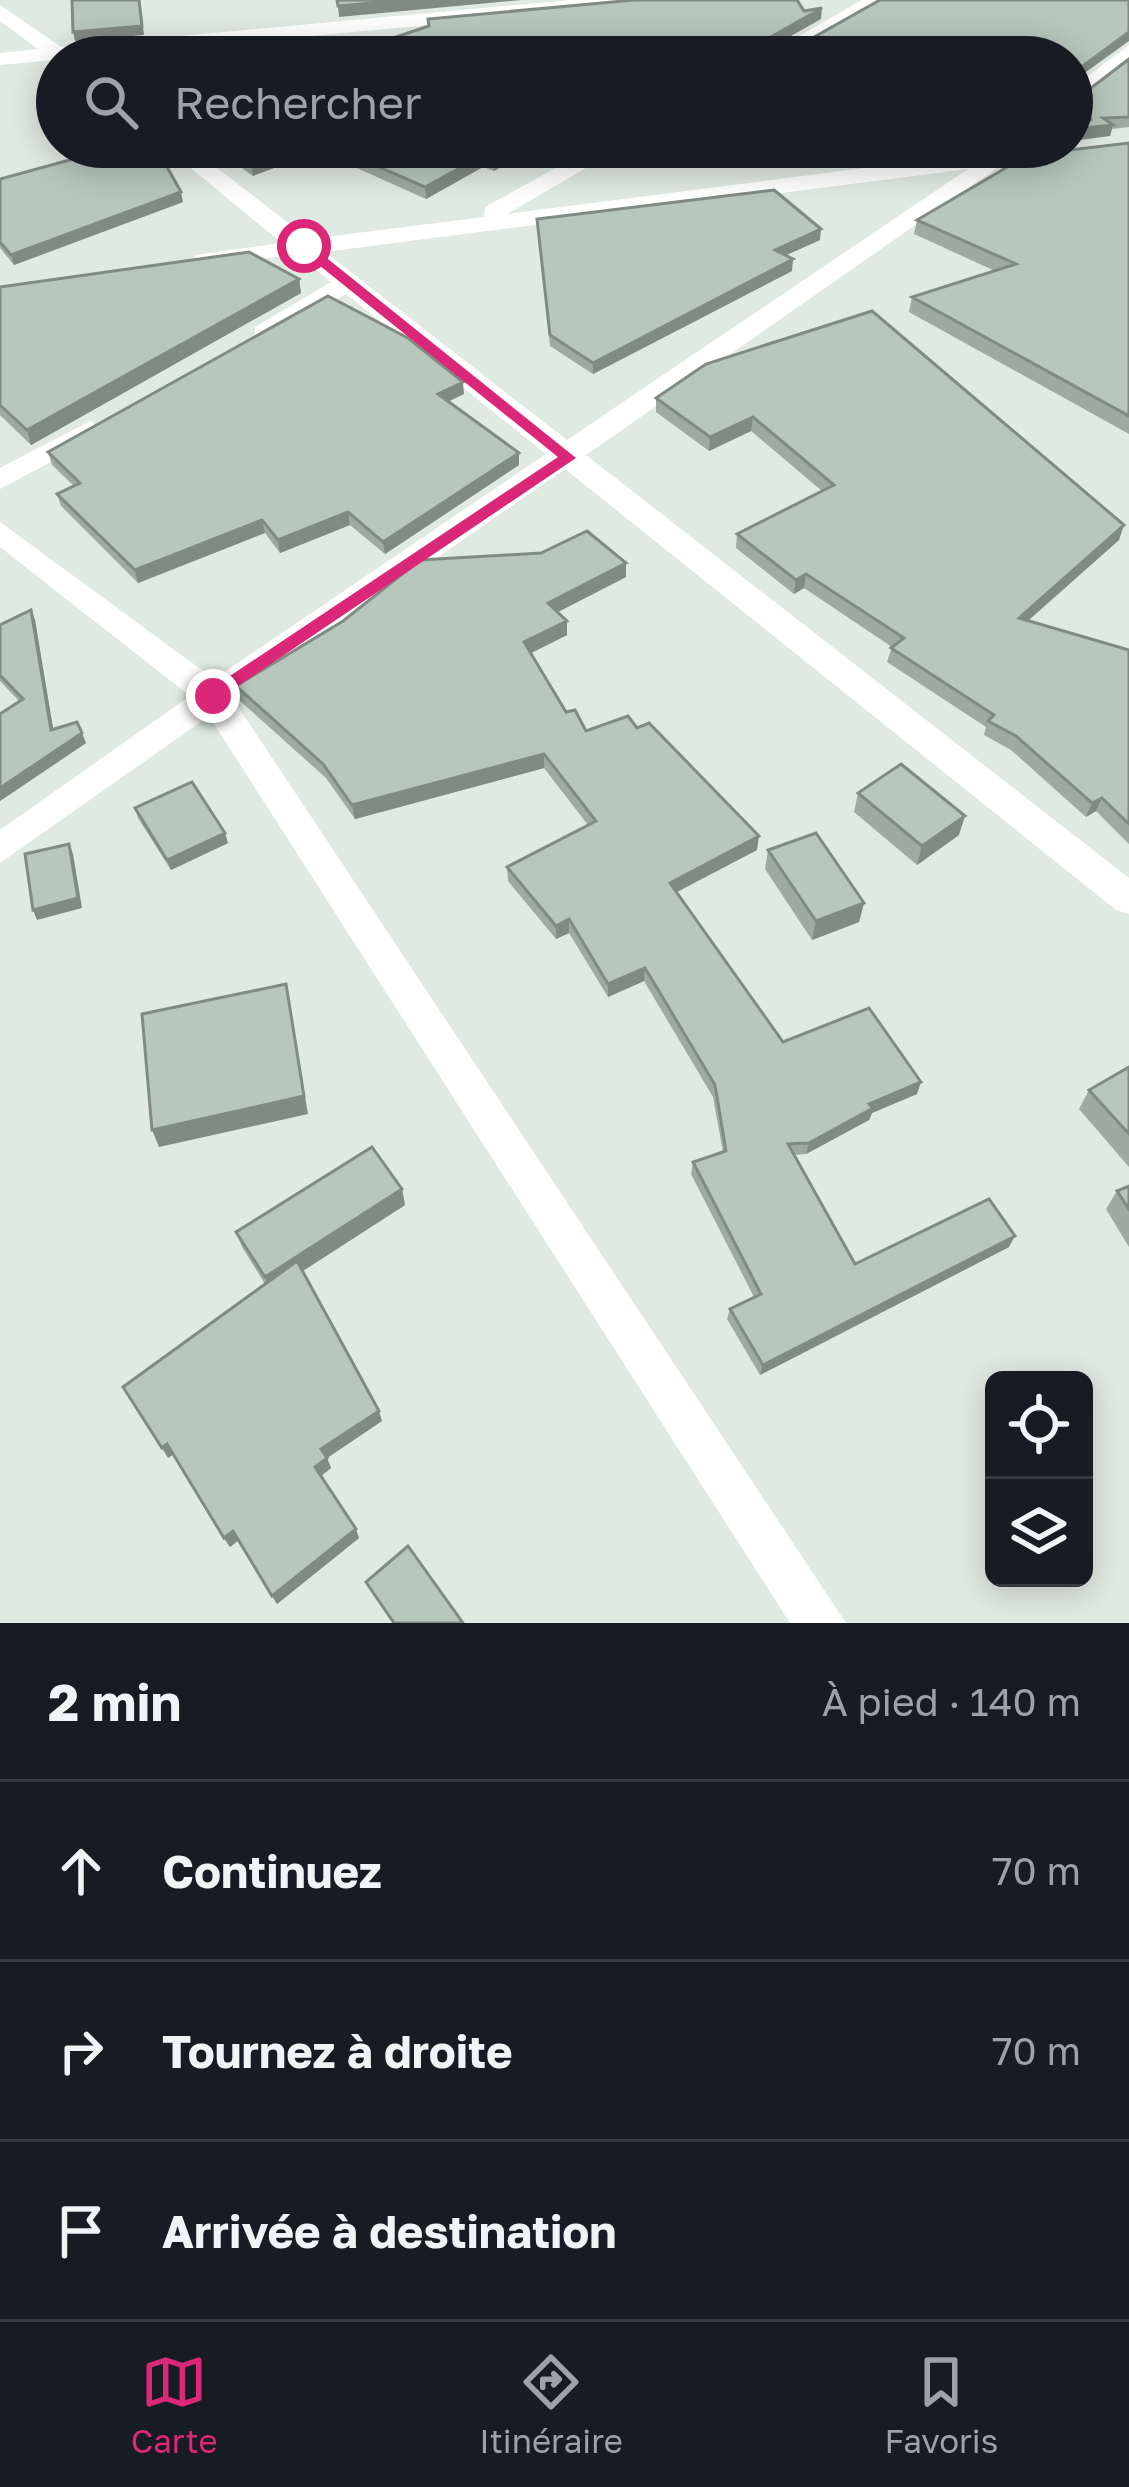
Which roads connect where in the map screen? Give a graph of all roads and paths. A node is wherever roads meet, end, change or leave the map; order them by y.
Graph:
1 (634, 0) edge
2 (876, 0) edge
3 (0, 11) edge
4 (258, 36) edge
5 (811, 36) edge
6 (36, 38) edge
7 (1129, 50) edge
8 (36, 56) edge
9 (0, 58) edge
10 (1093, 81) edge
11 (203, 168) edge
12 (573, 168) edge
13 (888, 168) edge
14 (986, 168) edge
15 (473, 223) junction
16 (304, 246) junction
17 (187, 262) edge
18 (348, 282) junction
19 (230, 352) edge
20 (126, 410) edge
21 (568, 458) junction
22 (0, 480) edge
23 (0, 532) edge
24 (213, 696) junction
25 (0, 849) edge
26 (1123, 886) edge
27 (820, 1623) edge

1 - 4 street
2 - 5 street
3 - 6 street
7 - 10 street
8 - 9 street
11 - 16 street
12 - 15 street
13 - 15 street
14 - 21 street
15 - 16 street
16 - 17 street
16 - 18 street
18 - 19 street
18 - 21 street
20 - 22 street
21 - 24 street
21 - 26 street
23 - 24 street
24 - 25 street
24 - 27 street

